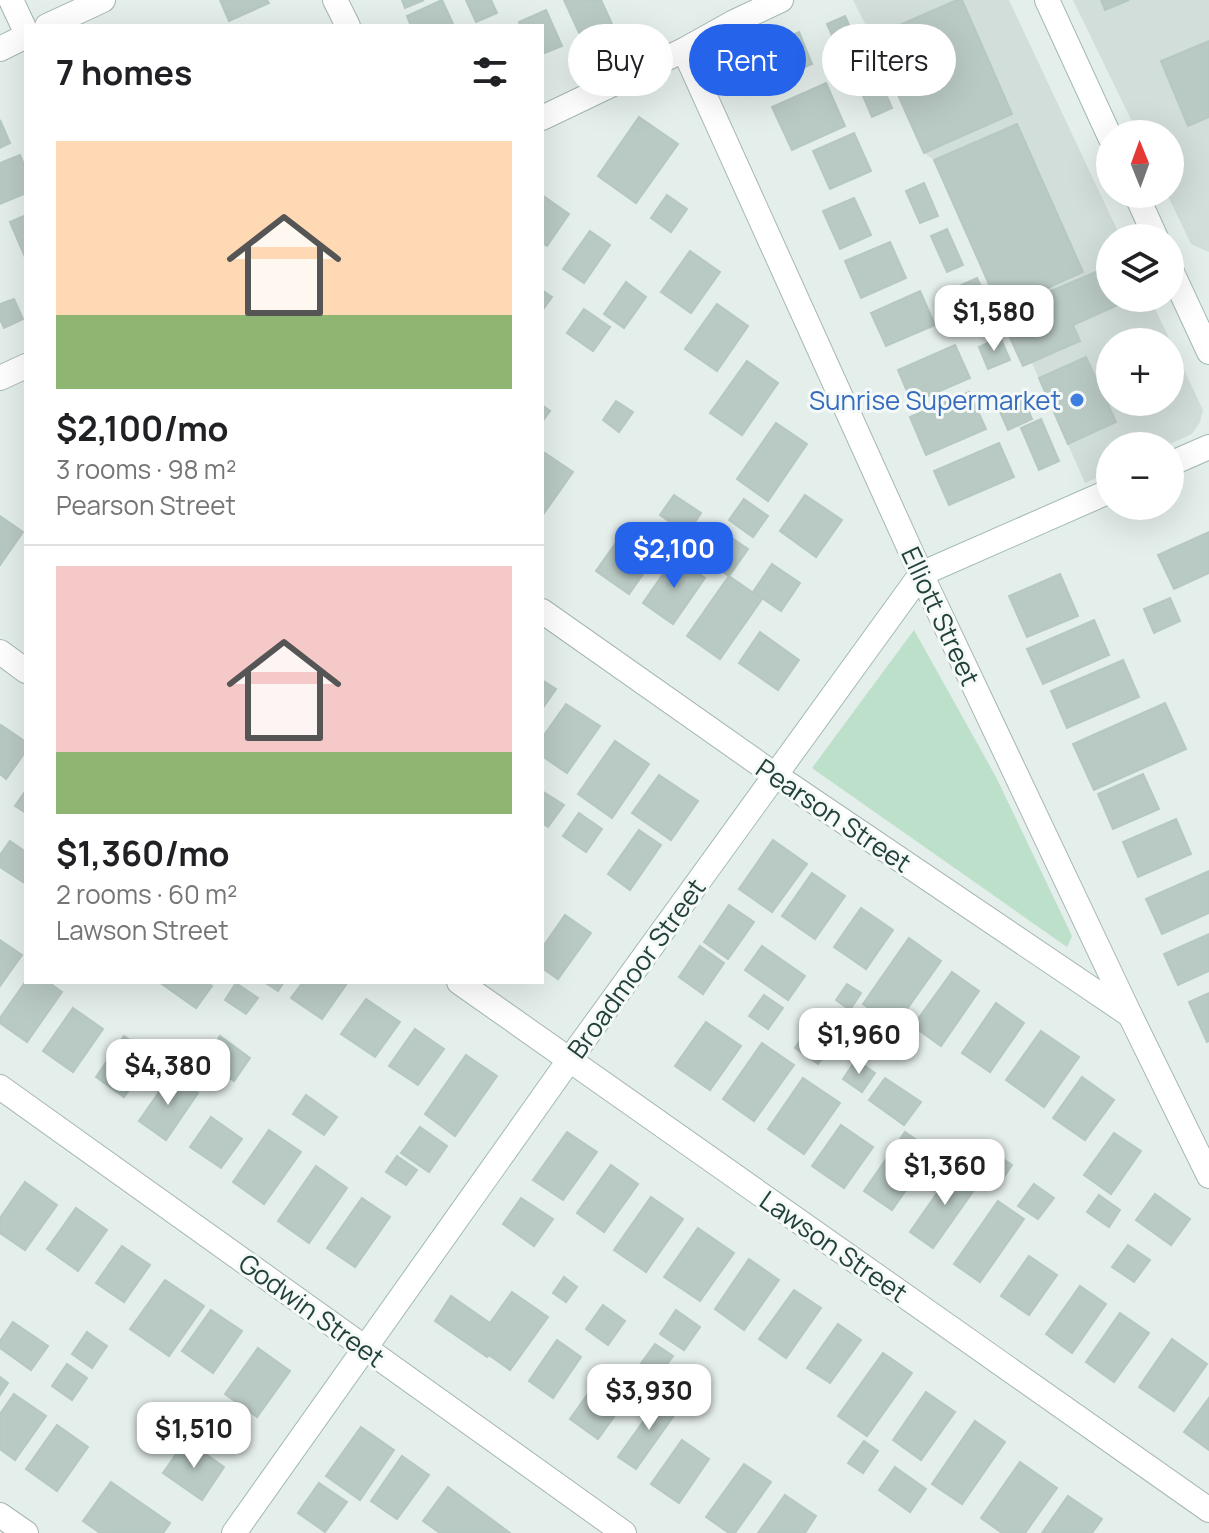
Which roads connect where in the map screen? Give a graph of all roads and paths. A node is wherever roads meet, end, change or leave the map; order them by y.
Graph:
1 (11, 0) edge
2 (103, 0) edge
3 (335, 0) edge
4 (781, 0) edge
5 (1047, 0) edge
6 (729, 11) edge
7 (51, 24) edge
8 (347, 24) edge
9 (24, 29) edge
10 (24, 35) edge
11 (0, 49) edge
12 (684, 50) junction
13 (544, 117) edge
14 (1102, 120) edge
15 (1184, 295) edge
16 (1206, 337) edge
17 (24, 367) edge
18 (0, 378) edge
19 (1209, 447) edge
20 (1184, 458) edge
21 (1096, 497) edge
22 (921, 574) junction
23 (544, 612) edge
24 (0, 652) edge
25 (24, 670) edge
26 (775, 775) junction
27 (462, 984) edge
28 (1130, 1015) junction
29 (570, 1059) junction
30 (0, 1087) edge
31 (1209, 1176) edge
32 (366, 1348) junction
33 (1209, 1510) edge
34 (0, 1515) edge
35 (26, 1533) edge
36 (234, 1533) edge
37 (624, 1533) edge

1 - 9 street
2 - 7 street
3 - 8 street
4 - 6 street
5 - 14 street
6 - 12 street
10 - 11 street
12 - 13 street
12 - 22 street, Elliott Street
15 - 16 street
17 - 18 street
19 - 20 street
21 - 22 street
22 - 26 street, Broadmoor Street
22 - 28 street, Elliott Street
23 - 26 street, Pearson Street
24 - 25 street
26 - 28 street, Pearson Street
26 - 29 street, Broadmoor Street
27 - 29 street, Lawson Street
28 - 31 street, Elliott Street
29 - 32 street, Broadmoor Street
29 - 33 street, Lawson Street
30 - 32 street, Godwin Street
32 - 36 street, Broadmoor Street
32 - 37 street, Godwin Street
34 - 35 street

